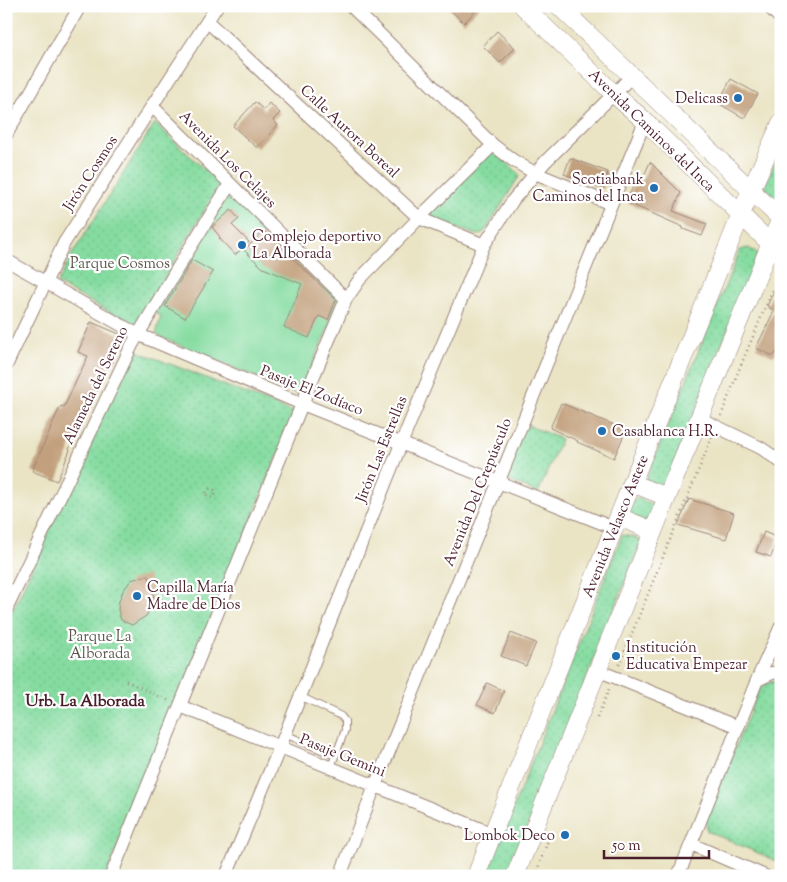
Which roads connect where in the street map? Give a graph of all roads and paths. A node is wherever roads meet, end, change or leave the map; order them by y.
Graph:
1 (80, 6) edge
2 (217, 6) edge
3 (352, 6) edge
4 (523, 6) edge
5 (559, 6) edge
6 (768, 6) edge
7 (781, 19) edge
8 (207, 21) junction
9 (632, 76) junction
10 (614, 93) junction
11 (152, 106) junction
12 (644, 121) junction
13 (781, 123) edge
14 (6, 135) edge
15 (493, 145) junction
16 (535, 174) junction
17 (230, 184) junction
18 (751, 190) junction
19 (611, 204) junction
20 (741, 215) junction
21 (419, 218) junction
22 (781, 218) edge
23 (484, 245) junction
24 (776, 249) edge
25 (6, 260) edge
26 (779, 275) dead end
27 (45, 283) junction
28 (346, 299) junction
29 (138, 334) junction
30 (6, 366) edge
31 (302, 404) junction
32 (700, 418) junction
33 (717, 426) junction
34 (401, 444) junction
35 (781, 462) edge
36 (498, 482) junction
37 (632, 483) junction
38 (666, 497) junction
39 (617, 522) junction
40 (653, 531) junction
41 (6, 610) edge
42 (781, 626) edge
43 (778, 643) edge
44 (598, 670) junction
45 (781, 672) edge
46 (614, 677) junction
47 (758, 680) junction
48 (126, 681) dead end
49 (300, 696) junction
50 (180, 706) junction
51 (595, 723) dead end
52 (738, 727) junction
53 (285, 734) junction
54 (280, 746) junction
55 (333, 762) junction
56 (375, 786) junction
57 (551, 832) dead end
58 (493, 834) junction
59 (691, 844) junction
60 (111, 876) edge
61 (226, 876) edge
62 (340, 876) edge
63 (476, 876) edge
64 (515, 876) edge
65 (535, 876) edge
66 (678, 876) edge
67 (765, 876) edge

1 - 14 street
2 - 8 street, Jirón Cosmos
3 - 15 street
4 - 10 main road, Avenida Caminos del Inca
5 - 9 main road, Avenida Caminos del Inca
6 - 7 street
8 - 11 street, Jirón Cosmos
8 - 21 street, Calle Aurora Boreal
9 - 10 street, Jirón Las Estrellas
9 - 18 main road, Avenida Caminos del Inca
10 - 12 main road, Avenida Caminos del Inca
10 - 16 street, Jirón Las Estrellas
11 - 17 street, Avenida Los Celajes
11 - 27 street, Jirón Cosmos
12 - 19 street, Avenida Del Crepúsculo
12 - 20 main road, Avenida Caminos del Inca
13 - 18 main road, Avenida Velasco Astete
15 - 16 street
15 - 21 street
16 - 19 street
16 - 23 street, Jirón Las Estrellas
17 - 28 street, Avenida Los Celajes
17 - 29 street, Alameda del Sereno
18 - 20 main road, Avenida Velasco Astete
18 - 22 main road, Avenida Caminos del Inca
19 - 36 street, Avenida Del Crepúsculo
20 - 24 main road, Avenida Caminos del Inca
20 - 37 main road, Avenida Velasco Astete
21 - 23 street, Calle Aurora Boreal
21 - 28 street
22 - 24 main road
23 - 34 street, Jirón Las Estrellas
24 - 32 main road
25 - 27 street, Pasaje El Zodíaco
26 - 33 path
27 - 29 street, Pasaje El Zodíaco
27 - 30 street, Jirón Cosmos
28 - 31 street
29 - 31 street, Pasaje El Zodíaco
29 - 41 street, Alameda del Sereno
31 - 34 street, Pasaje El Zodíaco
31 - 50 street
32 - 33 street
32 - 38 main road
33 - 35 street
33 - 46 path
34 - 36 street, Pasaje El Zodíaco
34 - 49 street, Jirón Las Estrellas
36 - 39 street, Pasaje El Zodíaco
36 - 56 street, Avenida Del Crepúsculo
37 - 38 main road
37 - 39 main road, Avenida Velasco Astete
38 - 40 main road
39 - 40 main road
39 - 58 main road, Avenida Velasco Astete
40 - 44 main road
42 - 43 street
43 - 47 street
44 - 46 street
44 - 64 main road
45 - 47 street
46 - 51 path
46 - 52 street
47 - 52 street
48 - 50 path
49 - 53 street, Jirón Las Estrellas
49 - 55 lane
50 - 54 street, Pasaje Gemini
50 - 60 street
52 - 59 street
53 - 54 street, Jirón Las Estrellas
53 - 55 lane
54 - 55 street, Pasaje Gemini
54 - 61 street, Jirón Las Estrellas
55 - 56 street, Pasaje Gemini
56 - 58 street, Pasaje Gemini
56 - 62 street, Avenida Del Crepúsculo
57 - 65 path
58 - 63 main road, Avenida Velasco Astete
59 - 66 street
59 - 67 street

